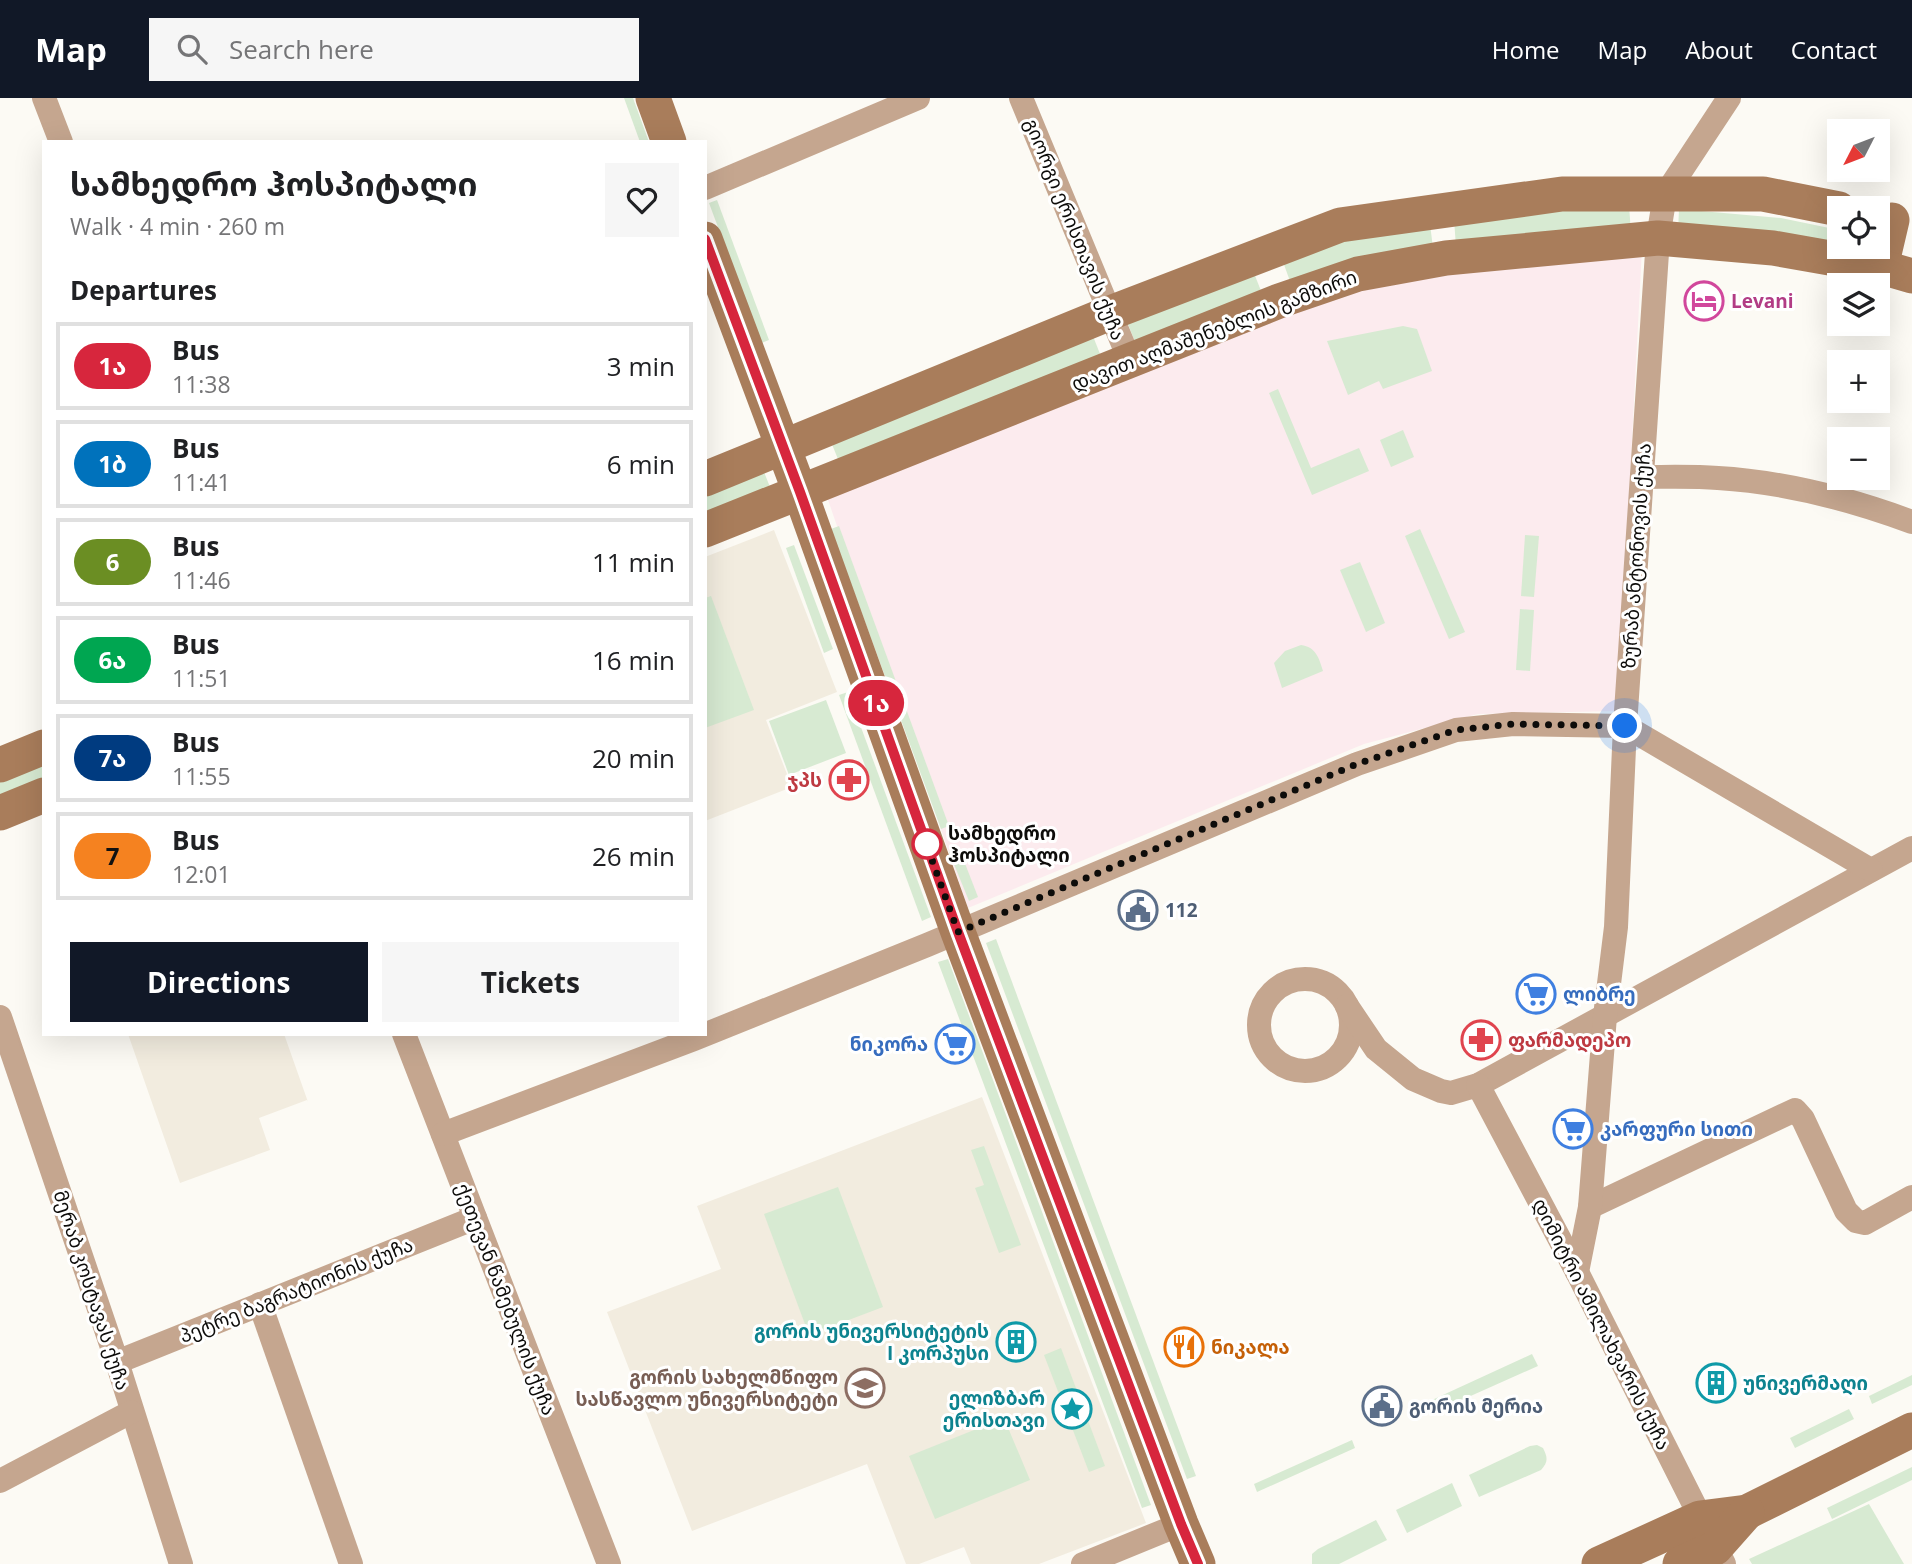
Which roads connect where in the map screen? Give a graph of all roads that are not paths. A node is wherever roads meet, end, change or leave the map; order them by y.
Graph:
1 (44, 98) edge
2 (653, 98) edge
3 (918, 98) edge
4 (1021, 98) edge
5 (1730, 98) edge
6 (60, 140) edge
7 (668, 140) edge
8 (707, 187) edge
9 (1665, 195) junction
10 (1827, 207) edge
11 (1441, 210) junction
12 (1894, 221) edge
13 (1658, 238) junction
14 (707, 244) edge
15 (1262, 254) junction
16 (1446, 258) junction
17 (1897, 271) edge
18 (1279, 301) junction
19 (1110, 313) junction
20 (1130, 361) junction
21 (784, 447) junction
22 (707, 477) edge
23 (1642, 477) junction
24 (800, 492) junction
25 (1912, 522) edge
26 (707, 529) edge
27 (1625, 726) junction
28 (42, 748) edge
29 (0, 765) edge
30 (42, 796) edge
31 (0, 813) edge
32 (1912, 848) edge
33 (1871, 870) junction
34 (958, 932) junction
35 (1347, 1006) junction
36 (1605, 1016) junction
37 (0, 1017) edge
38 (707, 1031) edge
39 (405, 1036) edge
40 (693, 1037) edge
41 (1376, 1049) junction
42 (1344, 1051) junction
43 (1478, 1085) junction
44 (443, 1135) junction
45 (1912, 1197) edge
46 (1590, 1207) junction
47 (475, 1218) junction
48 (1577, 1272) junction
49 (260, 1304) junction
50 (117, 1362) junction
51 (131, 1412) junction
52 (1912, 1430) edge
53 (0, 1481) edge
54 (1181, 1524) junction
55 (1713, 1543) edge
56 (181, 1564) edge
57 (351, 1564) edge
58 (608, 1564) edge
59 (1083, 1564) edge
60 (1198, 1564) edge
61 (1600, 1564) edge
62 (1680, 1564) edge

1 - 6 street
2 - 7 street
3 - 8 street
4 - 19 street, გიორგი ერისთავის ქუჩა
5 - 9 street, ზურაბ ანტონოვის ქუჩა
9 - 10 street
9 - 11 street
9 - 13 street, ზურაბ ანტონოვის ქუჩა
11 - 15 street
11 - 16 street
12 - 17 street
13 - 16 street, დავით აღმაშენებლის გამზირი
13 - 17 street, დავით აღმაშენებლის გამზირი
13 - 23 street, ზურაბ ანტონოვის ქუჩა
14 - 21 street
15 - 18 street
15 - 19 street
16 - 18 street, დავით აღმაშენებლის გამზირი
18 - 20 street, დავით აღმაშენებლის გამზირი
19 - 20 street, გიორგი ერისთავის ქუჩა
19 - 21 street
20 - 24 street, დავით აღმაშენებლის გამზირი
21 - 22 street
21 - 24 street
23 - 25 street
23 - 27 street, ზურაბ ანტონოვის ქუჩა
24 - 26 street, დავით აღმაშენებლის გამზირი
24 - 34 street
27 - 33 street
27 - 34 street
27 - 36 street, ზურაბ ანტონოვის ქუჩა
28 - 29 street
30 - 31 street
32 - 33 street
33 - 36 street
34 - 38 street
34 - 54 street
35 - 41 street
35 - 42 street
35 - 42 street
36 - 43 street
36 - 46 street, ზურაბ ანტონოვის ქუჩა
37 - 50 street, მერაბ კოსტავას ქუჩა
39 - 44 street, ქეთევან წამებულის ქუჩა
40 - 44 street
41 - 42 street
41 - 43 street
43 - 48 street, დიმიტრი ამილახვარის ქუჩა
44 - 47 street, ქეთევან წამებულის ქუჩა
45 - 46 street
46 - 48 street, ზურაბ ანტონოვის ქუჩა
47 - 49 street, პეტრე ბაგრატიონის ქუჩა
47 - 58 street, ქეთევან წამებულის ქუჩა
48 - 55 street, დიმიტრი ამილახვარის ქუჩა
49 - 50 street, პეტრე ბაგრატიონის ქუჩა
49 - 57 street
50 - 51 street, მერაბ კოსტავას ქუჩა
51 - 53 street
51 - 56 street, მერაბ კოსტავას ქუჩა
52 - 55 street
54 - 59 street
54 - 60 street
55 - 61 street
55 - 62 street

